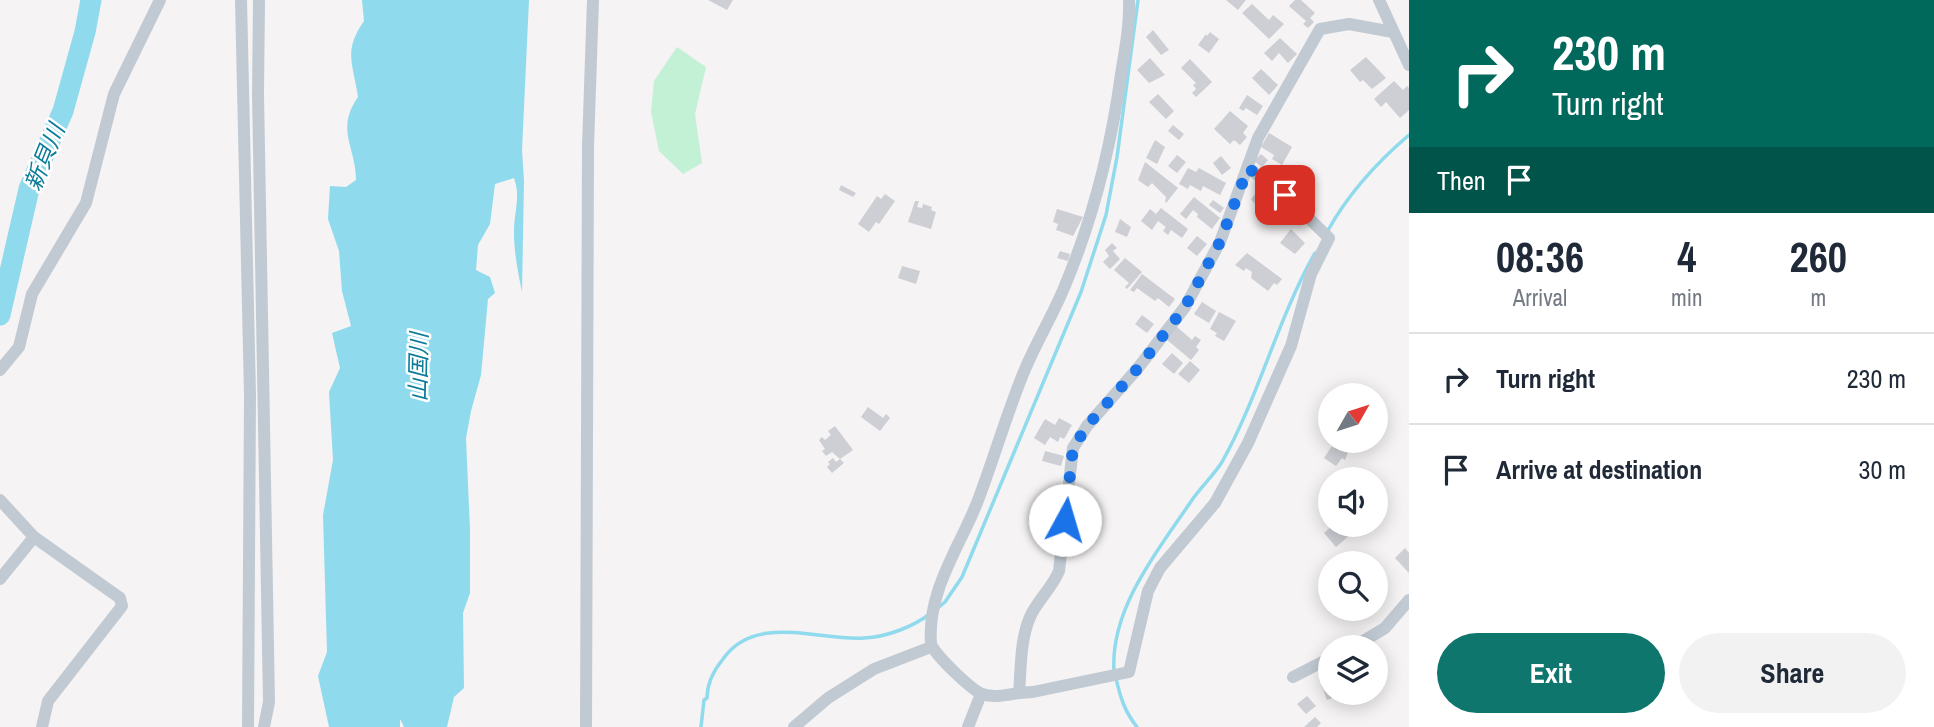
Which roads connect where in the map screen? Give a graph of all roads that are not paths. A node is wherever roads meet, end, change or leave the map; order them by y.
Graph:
1 (160, 0) edge
2 (241, 0) edge
3 (259, 0) edge
4 (593, 0) edge
5 (1129, 0) edge
6 (1378, 0) edge
7 (1394, 32) junction
8 (1409, 65) edge
9 (1248, 168) junction
10 (0, 370) edge
11 (0, 500) edge
12 (34, 537) junction
13 (0, 579) edge
14 (1409, 600) edge
15 (1373, 635) edge
16 (931, 647) junction
17 (1318, 665) edge
18 (1293, 677) dead end
19 (1019, 693) junction
20 (981, 694) junction
21 (42, 727) edge
22 (248, 727) edge
23 (264, 727) edge
24 (586, 727) edge
25 (794, 727) edge
26 (968, 727) edge

1 - 10 street
2 - 22 street
3 - 23 street
4 - 24 street
5 - 16 street
6 - 7 street
7 - 8 street
7 - 9 street
9 - 19 street
9 - 19 street
11 - 12 street
12 - 13 street
12 - 21 street
14 - 15 street
16 - 20 street
16 - 25 street
17 - 18 street
19 - 20 street
20 - 26 street

